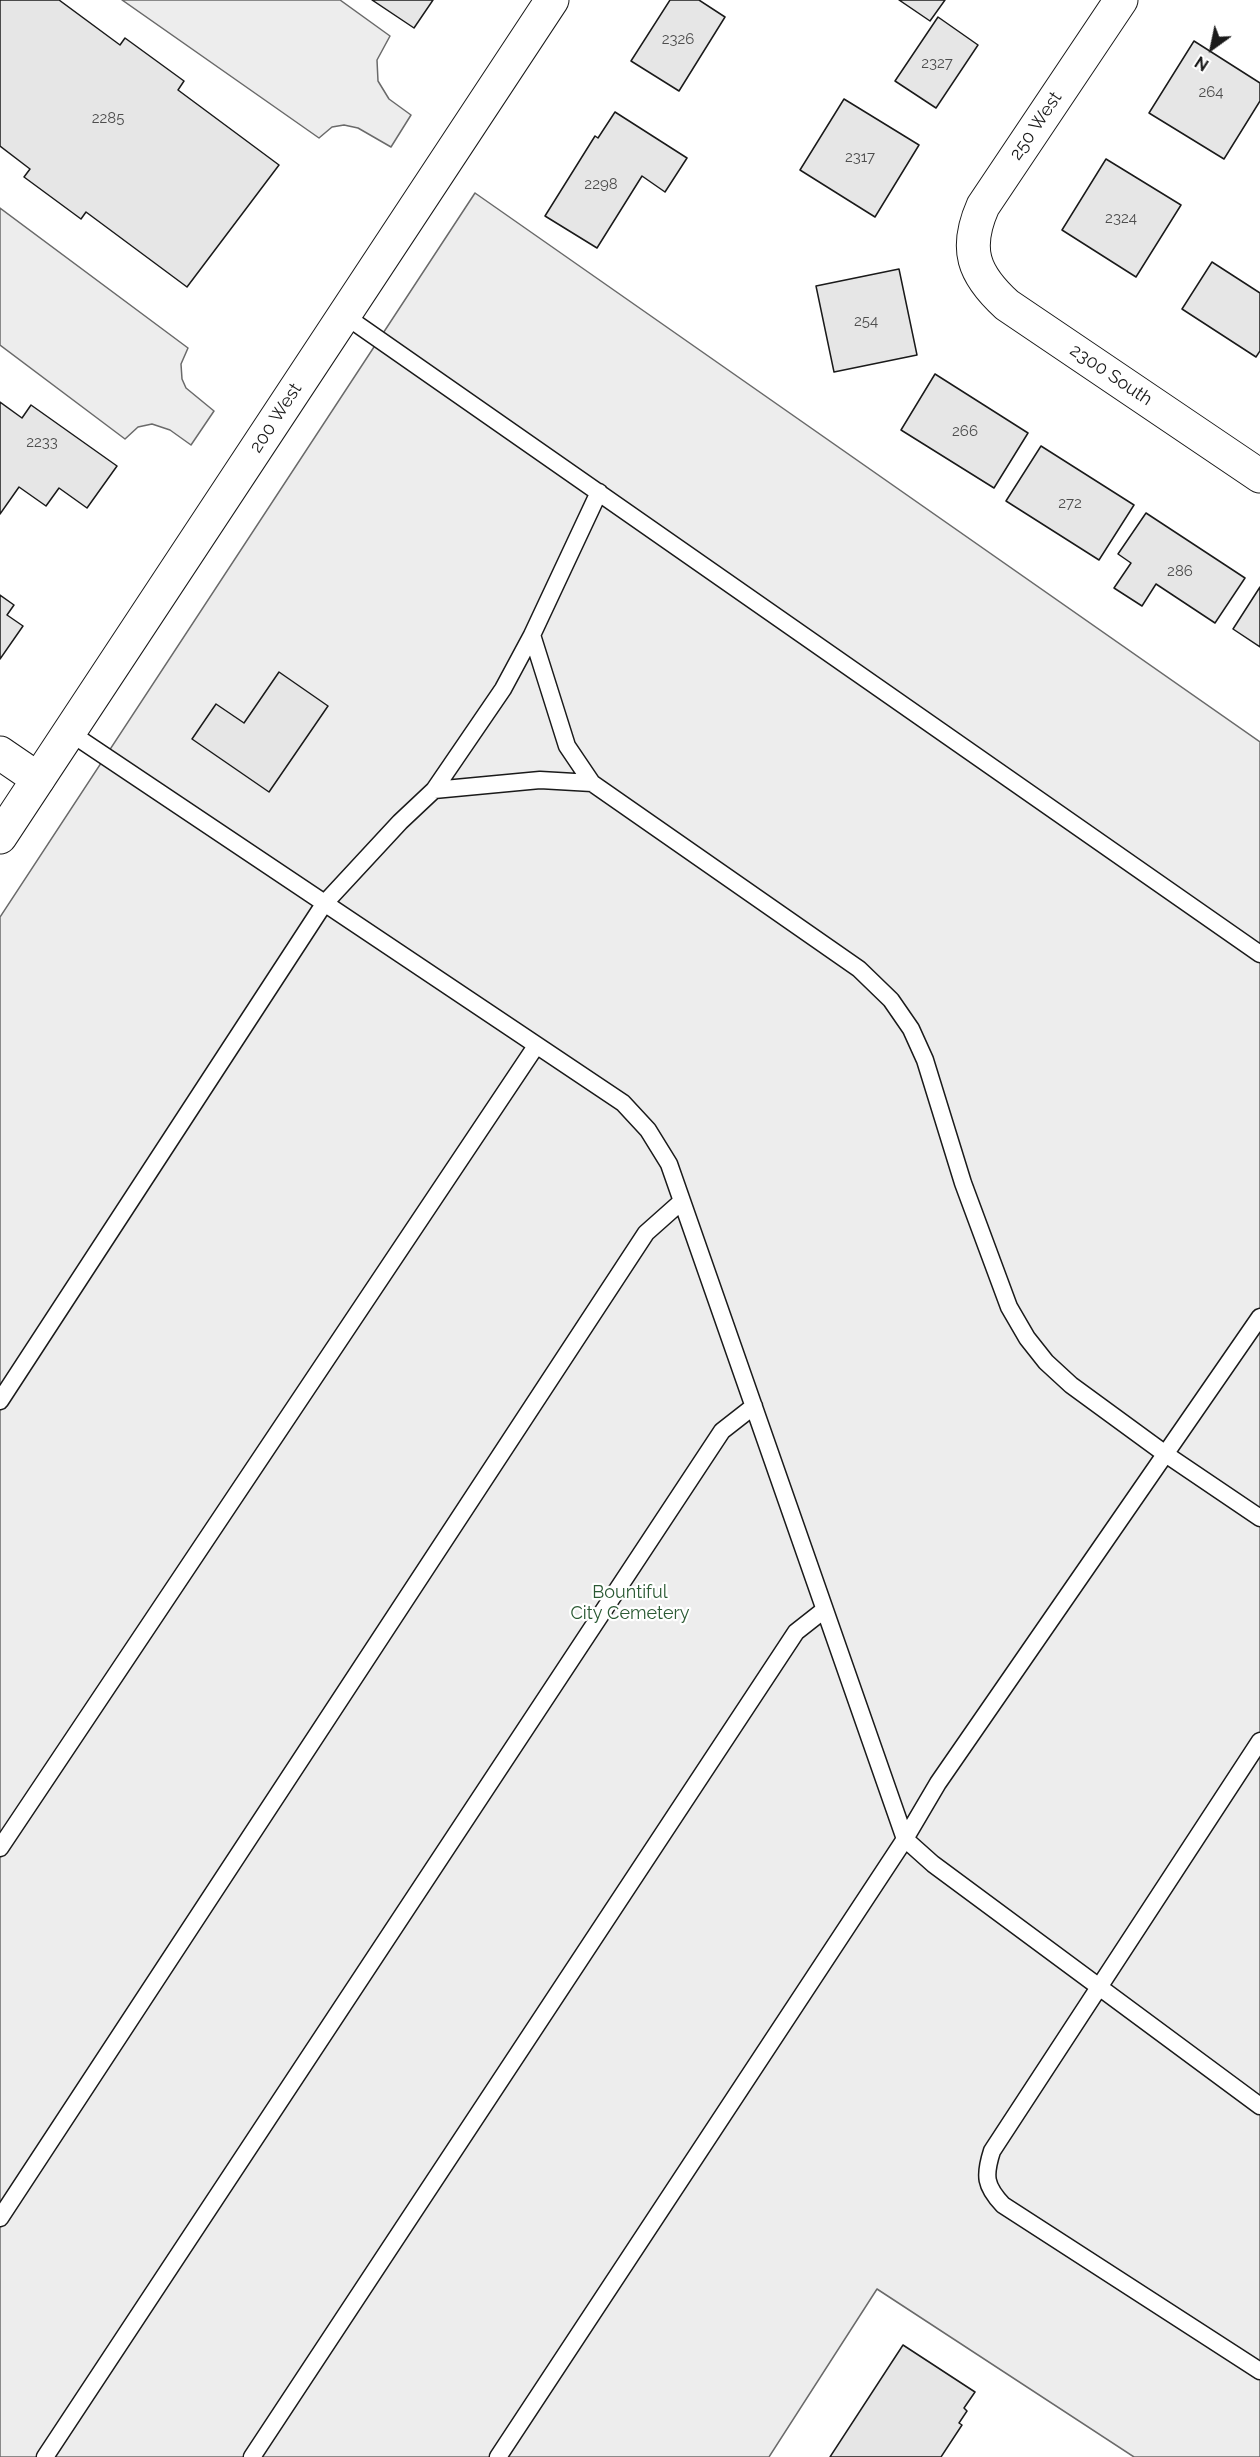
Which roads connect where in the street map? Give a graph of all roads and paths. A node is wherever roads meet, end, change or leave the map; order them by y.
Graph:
1 (552, 0) edge
2 (1121, 0) edge
3 (974, 261) joint
4 (344, 315) junction
5 (1260, 476) edge
6 (599, 492) junction
7 (532, 635) junction
8 (69, 732) junction
9 (0, 753) edge
10 (38, 779) junction
11 (592, 783) junction
12 (434, 790) junction
13 (0, 837) edge
14 (324, 904) junction
15 (1260, 954) edge
16 (536, 1046) junction
17 (682, 1201) junction
18 (1260, 1317) edge
19 (0, 1401) edge
20 (753, 1406) junction
21 (1164, 1453) junction
22 (1260, 1518) edge
23 (824, 1610) junction
24 (1260, 1741) edge
25 (904, 1839) junction
26 (0, 1848) edge
27 (1099, 1986) junction
28 (1260, 2106) edge
29 (0, 2218) edge
30 (1260, 2371) edge
31 (45, 2457) edge
32 (252, 2457) edge
33 (498, 2457) edge

1 - 4 street, 200 West
2 - 3 street, 250 West
3 - 5 street, 2300 South
4 - 6 lane
4 - 8 street, 200 West
6 - 7 lane
6 - 15 lane
7 - 11 lane
7 - 12 lane
8 - 10 street, 200 West
8 - 14 lane
9 - 10 street
10 - 13 street, 200 West
11 - 12 lane
11 - 21 lane
12 - 14 lane
14 - 16 lane
14 - 19 lane
16 - 17 lane
16 - 26 lane
17 - 20 lane
17 - 29 lane
18 - 21 lane
20 - 23 lane
20 - 31 lane
21 - 22 lane
21 - 25 lane
23 - 25 lane
23 - 32 lane
24 - 27 lane
25 - 27 lane
25 - 33 lane
27 - 28 lane
27 - 30 lane

